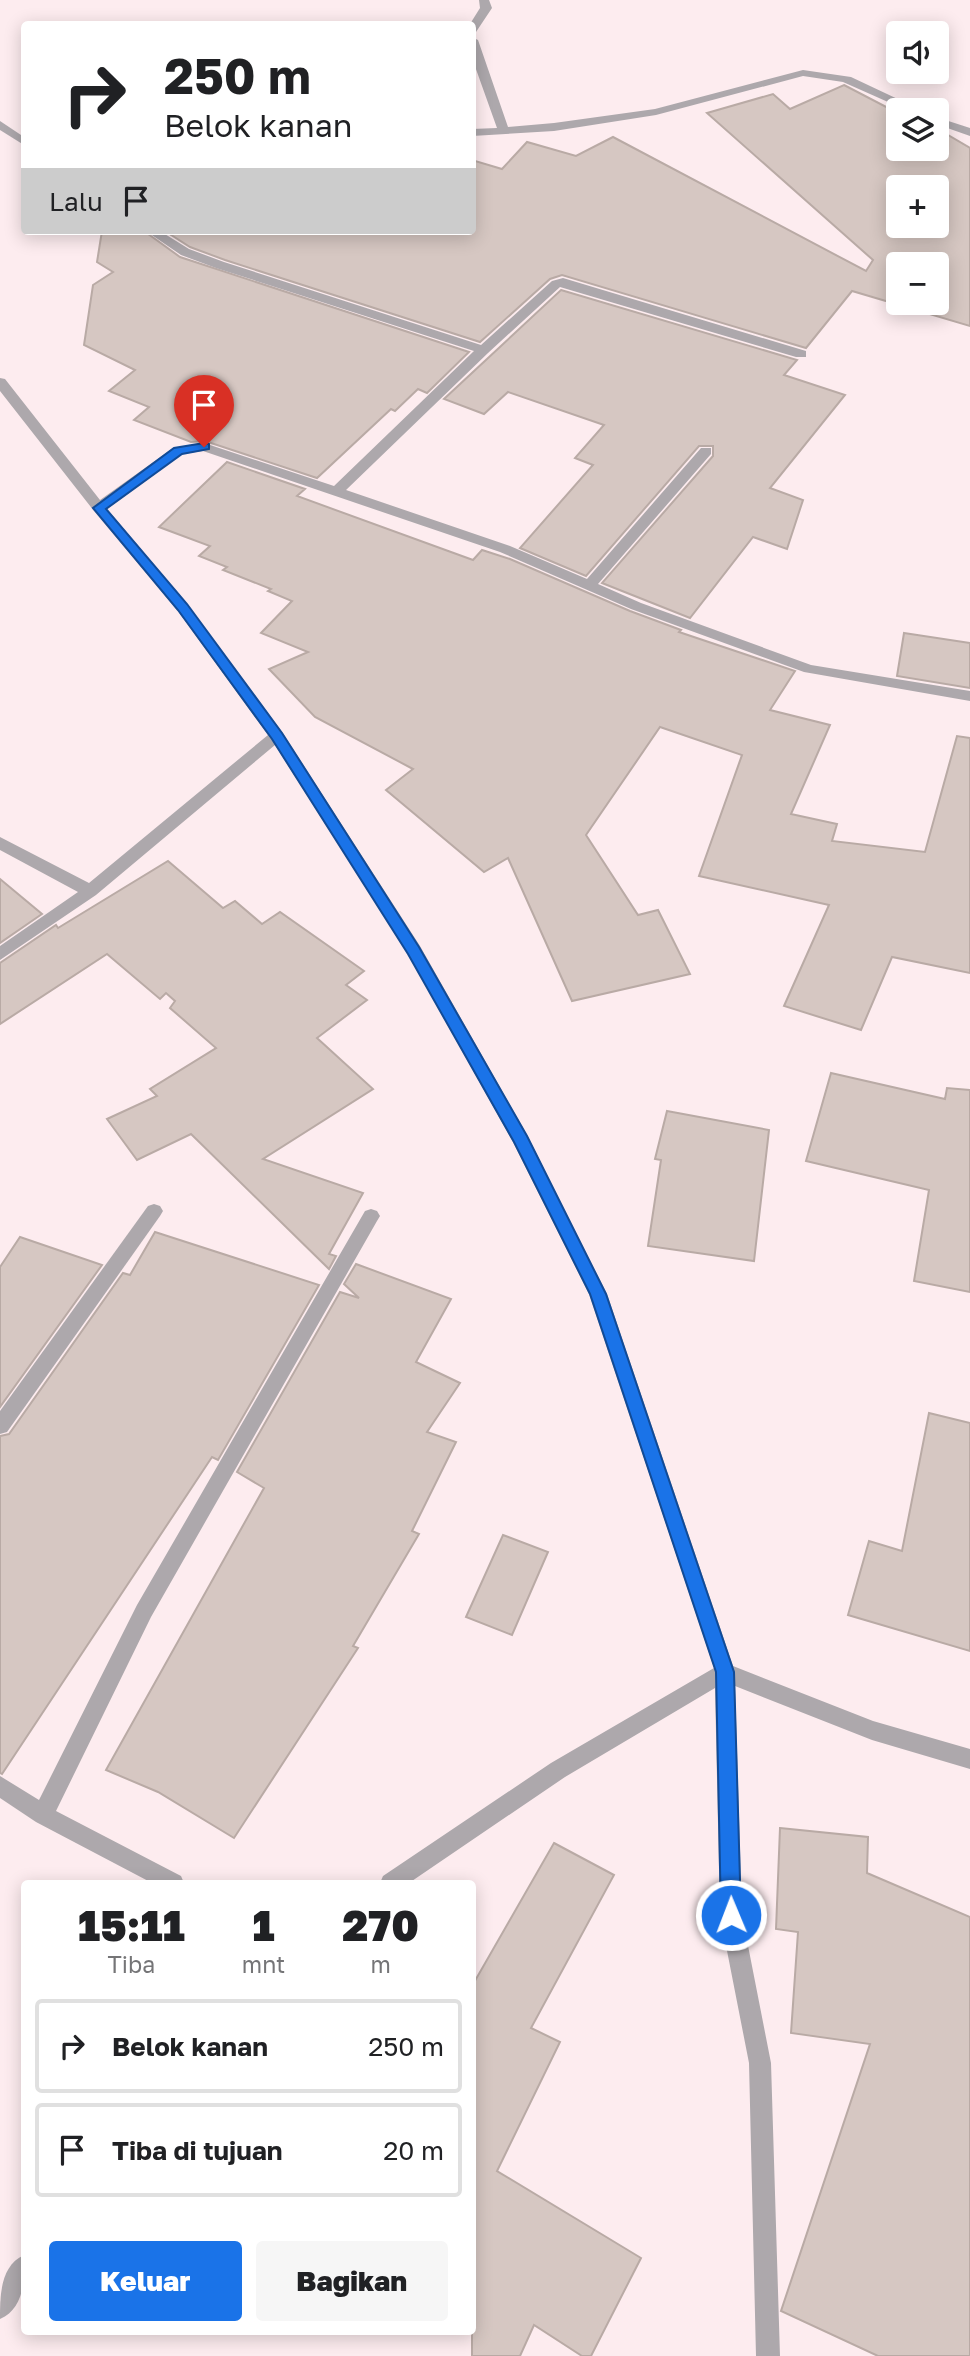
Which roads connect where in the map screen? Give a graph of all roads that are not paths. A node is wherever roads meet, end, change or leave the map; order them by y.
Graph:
1 (484, 0) edge
2 (476, 24) edge
3 (476, 52) edge
4 (890, 98) edge
5 (0, 125) edge
6 (949, 125) edge
7 (504, 132) junction
8 (970, 132) edge
9 (476, 133) edge
10 (21, 140) edge
11 (158, 235) edge
12 (483, 350) junction
13 (801, 354) dead end
14 (0, 382) edge
15 (706, 451) dead end
16 (337, 491) junction
17 (99, 508) junction
18 (589, 586) junction
19 (970, 696) edge
20 (277, 736) junction
21 (0, 843) edge
22 (90, 891) junction
23 (0, 954) edge
24 (153, 1211) dead end
25 (371, 1216) dead end
26 (0, 1426) edge
27 (725, 1672) junction
28 (970, 1759) edge
29 (2, 1792) edge
30 (43, 1815) junction
31 (167, 1880) edge
32 (395, 1880) edge
33 (21, 2272) edge
34 (0, 2307) edge
35 (768, 2356) edge

1 - 2 street
3 - 7 street
4 - 7 street
5 - 10 street
6 - 8 street
7 - 9 street
11 - 12 street
12 - 13 street
12 - 16 street
14 - 17 street
15 - 18 street
16 - 17 street
16 - 18 street
17 - 20 street
18 - 19 street
20 - 22 street
20 - 27 street
21 - 22 street
22 - 23 street
24 - 26 street
25 - 30 street
27 - 28 street
27 - 32 street
27 - 35 street
29 - 30 street
30 - 31 street
33 - 34 street

